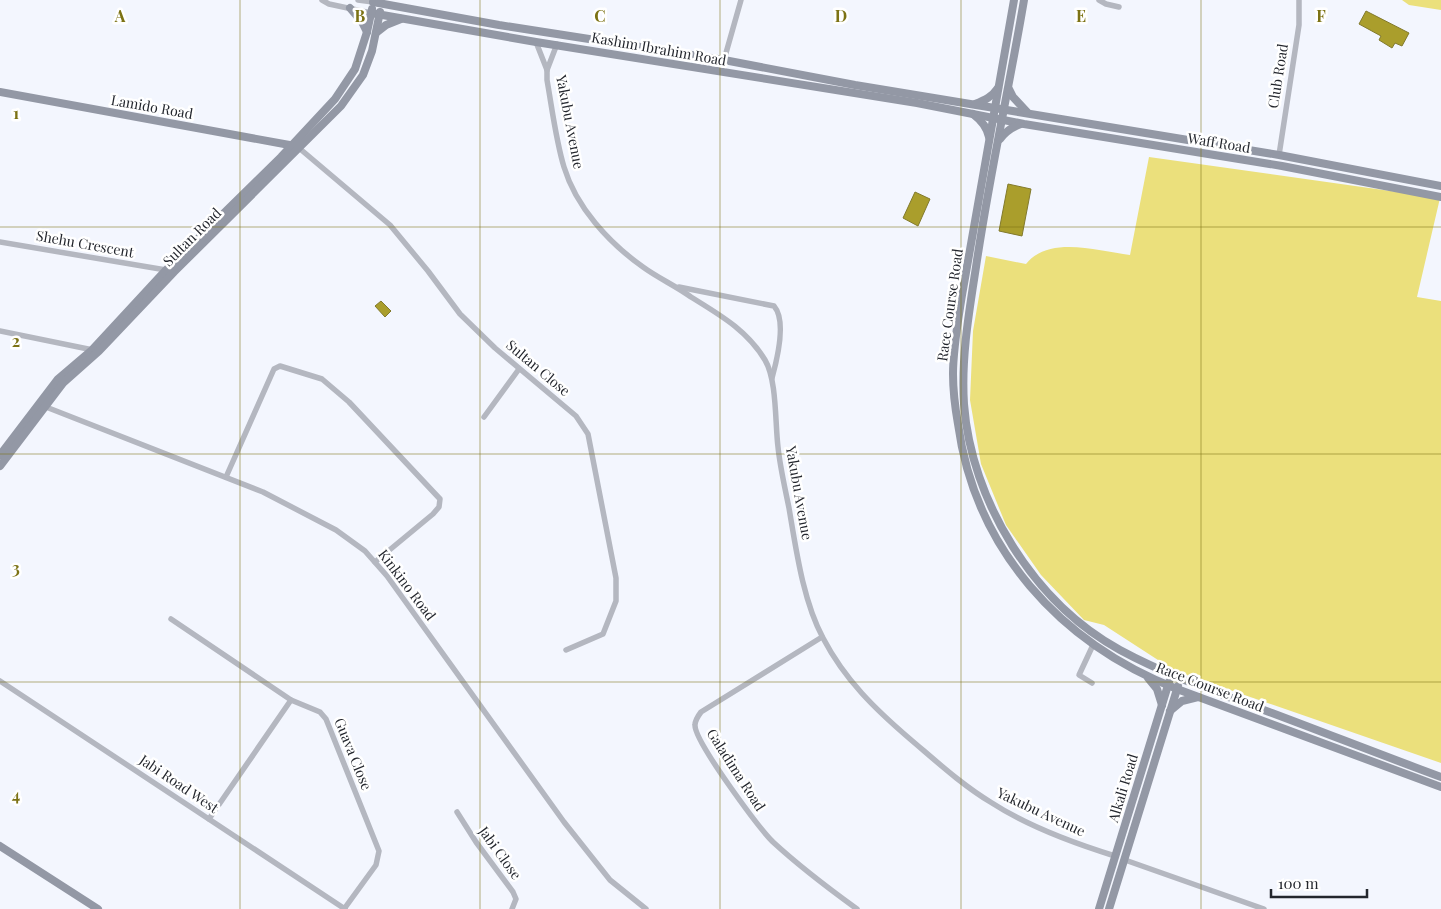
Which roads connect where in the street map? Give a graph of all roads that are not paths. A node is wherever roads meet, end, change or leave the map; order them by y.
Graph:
1 (322, 0) edge
2 (358, 0) edge
3 (396, 0) edge
4 (741, 0) edge
5 (1014, 0) edge
6 (1024, 0) edge
7 (1099, 0) edge
8 (1299, 0) edge
9 (373, 1) edge
10 (382, 2) edge
11 (1119, 7) dead end
12 (350, 8) junction
13 (407, 8) junction
14 (371, 13) junction
15 (380, 15) junction
16 (402, 18) junction
17 (367, 32) junction
18 (377, 32) junction
19 (536, 42) junction
20 (557, 44) junction
21 (679, 53) junction
22 (724, 60) junction
23 (677, 64) junction
24 (547, 70) junction
25 (999, 86) junction
26 (1009, 89) junction
27 (0, 92) edge
28 (973, 104) junction
29 (995, 108) junction
30 (1005, 109) junction
31 (1026, 112) junction
32 (972, 113) junction
33 (993, 118) junction
34 (1003, 120) junction
35 (1024, 124) junction
36 (990, 139) junction
37 (999, 140) junction
38 (296, 147) junction
39 (1278, 155) junction
40 (1441, 186) edge
41 (1441, 197) edge
42 (0, 242) edge
43 (166, 270) junction
44 (676, 286) junction
45 (0, 331) edge
46 (96, 350) junction
47 (519, 369) junction
48 (772, 380) junction
49 (46, 406) junction
50 (484, 416) dead end
51 (0, 455) edge
52 (0, 466) edge
53 (226, 477) junction
54 (375, 562) junction
55 (171, 619) dead end
56 (822, 637) junction
57 (1093, 645) junction
58 (566, 650) dead end
59 (1172, 675) junction
60 (1147, 676) junction
61 (1180, 679) junction
62 (0, 680) edge
63 (1092, 683) dead end
64 (1168, 686) junction
65 (1177, 689) junction
66 (1198, 697) junction
67 (291, 700) junction
68 (1162, 705) junction
69 (1170, 711) junction
70 (1441, 777) edge
71 (1441, 787) edge
72 (457, 812) dead end
73 (208, 819) junction
74 (0, 846) edge
75 (1115, 856) junction
76 (1125, 860) junction
77 (98, 909) edge
78 (344, 909) edge
79 (512, 909) edge
80 (646, 909) edge
81 (856, 909) edge
82 (1099, 909) edge
83 (1109, 909) edge
84 (1264, 909) edge

1 - 12 street, Kashim Ibrahim Road
2 - 9 street, Kashim Ibrahim Road
3 - 13 street
4 - 22 street
5 - 25 street, Race Course Road
6 - 26 street, Race Course Road
7 - 11 street
8 - 39 street, Club Road
9 - 10 street, Kashim Ibrahim Road
9 - 14 street, Sultan Road
10 - 13 street, Kashim Ibrahim Road
10 - 15 street, Sultan Road
12 - 14 street, Kashim Ibrahim Road
12 - 17 street
13 - 21 street, Kashim Ibrahim Road
14 - 15 street, Kashim Ibrahim Road
14 - 17 street, Sultan Road
15 - 16 street, Kashim Ibrahim Road
15 - 18 street, Sultan Road
16 - 18 street
16 - 19 street, Kashim Ibrahim Road
17 - 38 street, Sultan Road
18 - 38 street, Sultan Road
19 - 20 street, Kashim Ibrahim Road
19 - 24 street, Yakubu Avenue
20 - 23 street, Kashim Ibrahim Road
20 - 24 street, Yakubu Avenue
21 - 22 street, Kashim Ibrahim Road
21 - 23 street
22 - 28 street, Kashim Ibrahim Road
23 - 32 street, Kashim Ibrahim Road
24 - 44 street, Yakubu Avenue
25 - 28 street
25 - 29 street, Race Course Road
26 - 30 street, Race Course Road
26 - 31 street
27 - 38 street, Lamido Road
28 - 29 street, Kashim Ibrahim Road
29 - 30 street, Waff Road
29 - 33 street, Race Course Road
30 - 31 street, Waff Road
30 - 34 street, Race Course Road
31 - 39 street, Waff Road
32 - 33 street, Kashim Ibrahim Road
32 - 36 street
33 - 34 street, Waff Road
33 - 36 street, Race Course Road
34 - 35 street, Waff Road
34 - 37 street, Race Course Road
35 - 37 street
35 - 41 street, Waff Road
36 - 57 street, Race Course Road
37 - 59 street, Race Course Road
38 - 43 street, Sultan Road
38 - 46 street, Sultan Road
38 - 47 street, Sultan Close
39 - 40 street, Waff Road
42 - 43 street, Shehu Crescent
43 - 46 street, Sultan Road
44 - 48 street, Yakubu Avenue
44 - 48 street
45 - 46 street
46 - 49 street, Sultan Road
46 - 51 street, Sultan Road
47 - 50 street
47 - 58 street, Sultan Close
48 - 56 street, Yakubu Avenue
49 - 52 street, Sultan Road
49 - 53 street, Kinkino Road
53 - 54 street, Kinkino Road
53 - 54 street
54 - 80 street, Kinkino Road
55 - 67 street, Guava Close
56 - 75 street, Yakubu Avenue
56 - 81 street, Galadima Road
57 - 60 street, Race Course Road
57 - 63 street
59 - 61 street, Race Course Road
59 - 64 street, Alkali Road
60 - 64 street, Race Course Road
60 - 68 street
61 - 65 street, Alkali Road
61 - 70 street, Race Course Road
62 - 73 street, Jabi Road West
64 - 65 street, Race Course Road
64 - 68 street, Alkali Road
65 - 66 street, Race Course Road
65 - 69 street, Alkali Road
66 - 69 street
66 - 71 street, Race Course Road
67 - 73 street
67 - 78 street, Guava Close
68 - 75 street, Alkali Road
69 - 76 street, Alkali Road
72 - 79 street, Jabi Close
73 - 78 street, Jabi Road West
74 - 77 street
75 - 82 street, Alkali Road
76 - 83 street, Alkali Road
76 - 84 street

